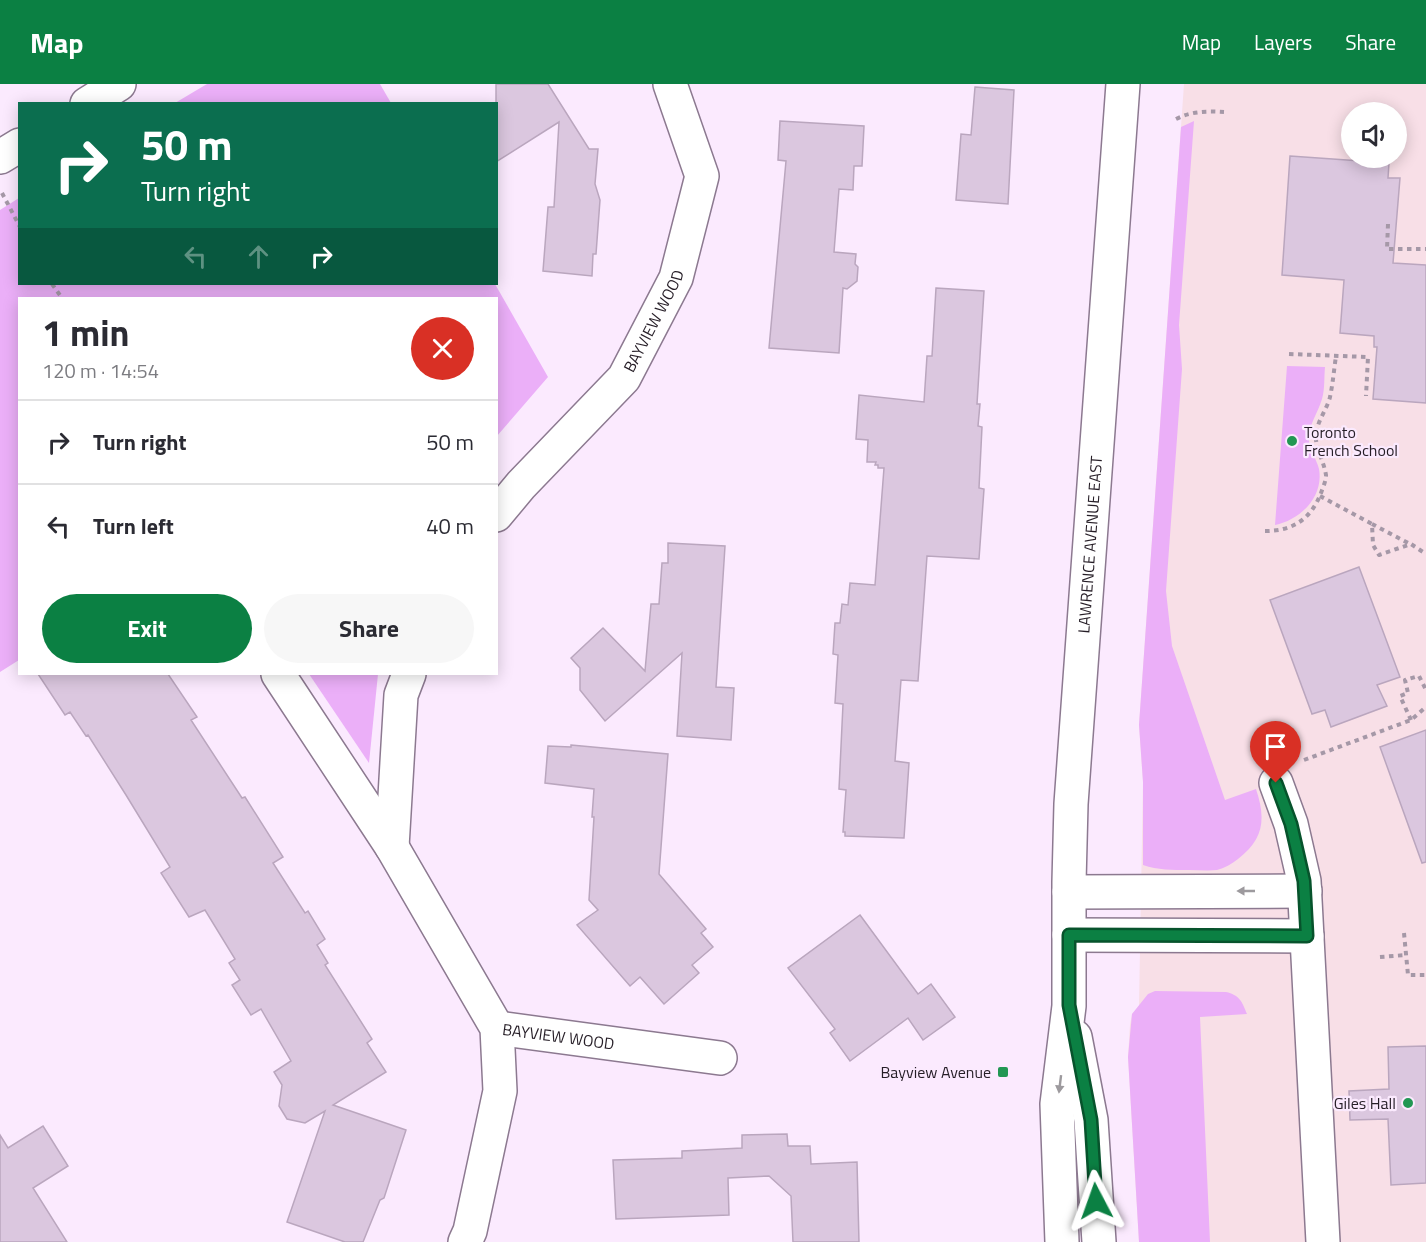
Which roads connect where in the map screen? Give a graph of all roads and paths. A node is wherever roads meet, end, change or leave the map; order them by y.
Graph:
1 (119, 84) edge
2 (670, 84) edge
3 (1123, 84) edge
4 (90, 102) edge
5 (1224, 112) dead end
6 (1176, 119) dead end
7 (18, 146) edge
8 (0, 157) edge
9 (0, 190) edge
10 (18, 223) edge
11 (1388, 225) dead end
12 (1426, 249) edge
13 (1289, 354) dead end
14 (1336, 356) junction
15 (1366, 396) dead end
16 (1320, 496) junction
17 (498, 513) edge
18 (1372, 524) junction
19 (1265, 531) dead end
20 (1411, 544) junction
21 (1426, 554) edge
22 (279, 675) edge
23 (409, 675) edge
24 (1426, 690) edge
25 (1426, 707) edge
26 (1411, 720) junction
27 (1305, 760) dead end
28 (1276, 783) dead end
29 (392, 847) junction
30 (1305, 891) junction
31 (1069, 892) junction
32 (1404, 933) dead end
33 (1069, 935) junction
34 (1307, 936) junction
35 (1406, 955) junction
36 (1380, 957) dead end
37 (1426, 975) edge
38 (1069, 1005) junction
39 (497, 1028) junction
40 (720, 1058) dead end
41 (465, 1242) edge
42 (1062, 1242) edge
43 (1099, 1242) edge
44 (1323, 1242) edge

1 - 4 street
2 - 17 street, BAYVIEW WOOD
3 - 31 street, LAWRENCE AVENUE EAST
5 - 6 path
7 - 8 street
9 - 10 path
11 - 12 path
13 - 14 path
14 - 15 path
14 - 16 path
16 - 18 path
16 - 19 path
18 - 20 path
18 - 20 path
20 - 21 path
22 - 29 street, BAYVIEW WOOD
23 - 29 street
24 - 26 path
25 - 26 path
26 - 27 path
28 - 30 street
29 - 39 street, BAYVIEW WOOD
30 -> 31 street
30 - 34 street
31 - 33 street, LAWRENCE AVENUE EAST
32 - 35 path
33 - 34 street
33 - 38 street, LAWRENCE AVENUE EAST
34 - 44 street
35 - 36 path
35 - 37 path
38 -> 42 street, LAWRENCE AVENUE EAST
38 - 43 street, LAWRENCE AVENUE EAST
39 - 40 street, BAYVIEW WOOD
39 - 41 street

